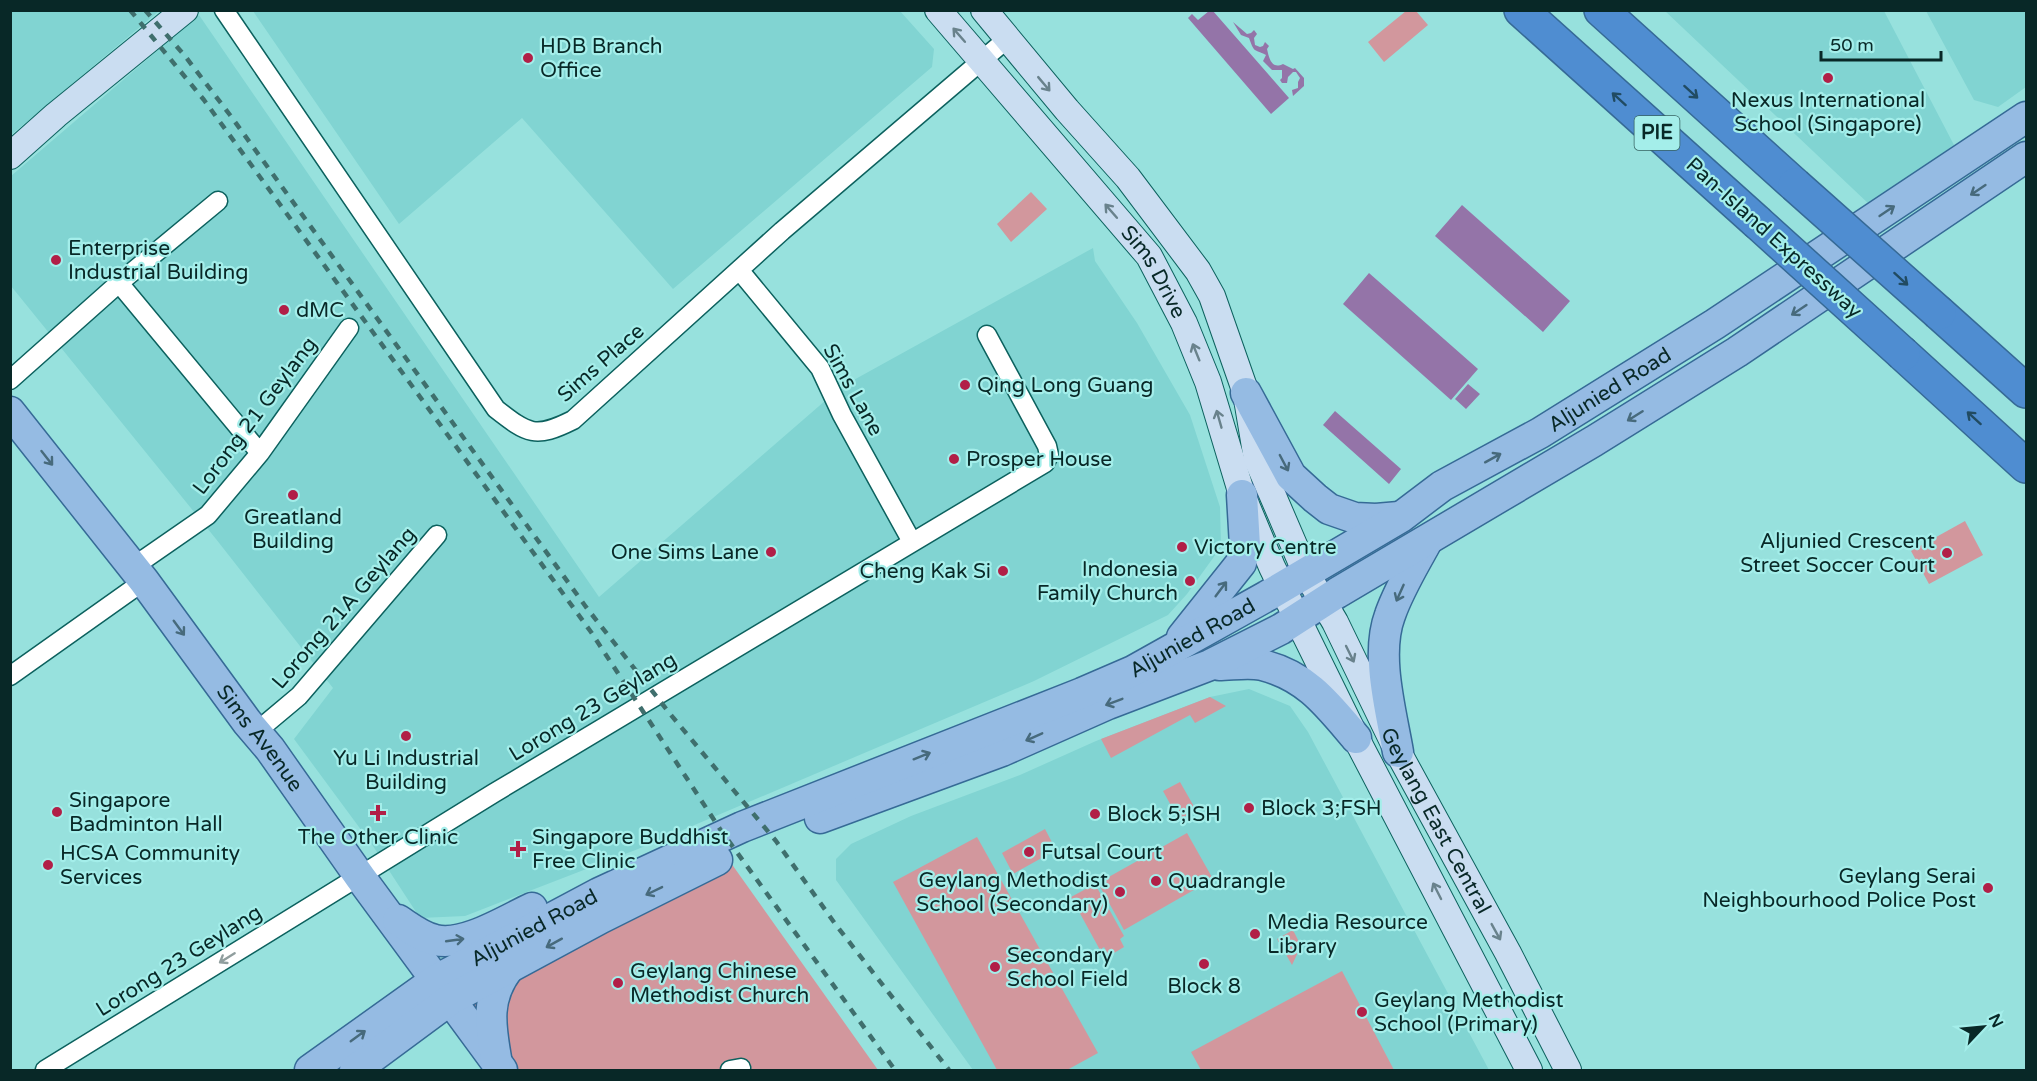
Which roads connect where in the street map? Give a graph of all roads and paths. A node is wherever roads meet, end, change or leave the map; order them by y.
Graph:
1 (224, 10) edge
2 (938, 10) edge
3 (984, 10) edge
4 (1521, 10) edge
5 (1601, 10) edge
6 (174, 14) edge
7 (1007, 39) junction
8 (981, 60) junction
9 (2026, 117) edge
10 (10, 156) edge
11 (2026, 157) edge
12 (218, 201) dead end
13 (740, 271) junction
14 (119, 282) junction
15 (349, 328) dead end
16 (987, 335) dead end
17 (10, 380) edge
18 (2026, 391) edge
19 (1246, 393) junction
20 (10, 412) edge
21 (260, 453) junction
22 (2026, 466) edge
23 (1242, 495) junction
24 (1401, 517) junction
25 (437, 535) dead end
26 (1427, 541) junction
27 (912, 542) junction
28 (139, 574) junction
29 (1294, 579) junction
30 (1323, 602) junction
31 (1298, 618) junction
32 (1170, 650) junction
33 (1210, 665) junction
34 (13, 669) edge
35 (256, 732) junction
36 (1356, 738) junction
37 (1398, 752) junction
38 (360, 877) junction
39 (599, 893) junction
40 (384, 910) junction
41 (508, 969) junction
42 (444, 990) junction
43 (500, 1067) edge
44 (45, 1071) edge
45 (310, 1071) edge
46 (355, 1071) edge
47 (1529, 1071) edge
48 (1568, 1071) edge

1 - 13 street, Sims Place
8 -> 2 street, Sims Drive
3 - 7 street, Sims Drive
22 -> 4 highway, Pan-Island Expressway / PIE, bridge
5 -> 18 highway, PIE, bridge
6 - 10 street
7 - 8 street, Sims Place
7 -> 19 street, Sims Drive
8 - 13 street, Sims Place
23 -> 8 street, Sims Drive
24 -> 9 main road, Aljunied Road
11 -> 26 main road, Aljunied Road
12 - 14 street
13 - 27 street, Sims Lane
14 - 17 street
14 - 21 street
15 - 21 street, Lorong 21 Geylang
16 - 27 street, Lorong 23 Geylang
19 -> 24 main road
19 - 29 street, Sims Drive
20 -> 28 main road, Sims Avenue
21 - 28 street, Lorong 21 Geylang
23 - 29 street, Sims Drive
32 -> 23 main road
24 - 29 main road, Aljunied Road
25 - 35 street, Lorong 21A Geylang
26 - 30 main road, Aljunied Road
26 -> 37 main road
27 - 38 street, Lorong 23 Geylang
28 - 34 street, Lorong 21 Geylang
28 -> 35 main road, Sims Avenue
29 - 30 street, Geylang East Central
29 - 31 street, Geylang East Central
29 - 32 main road, Aljunied Road
30 - 31 main road, Aljunied Road
30 -> 37 street, Geylang East Central
31 - 33 main road, Aljunied Road
31 - 36 street, Geylang East Central
39 -> 32 main road, Aljunied Road
33 - 36 main road
33 -> 41 main road, Aljunied Road
35 - 38 main road, Sims Avenue
47 -> 36 street, Geylang East Central
37 -> 48 street, Geylang East Central
38 - 40 main road, Sims Avenue
38 -> 44 street, Lorong 23 Geylang
40 -> 39 main road
39 - 42 main road, Aljunied Road
40 - 42 main road, Sims Avenue
41 - 42 main road, Aljunied Road
41 - 43 main road
42 - 43 main road, Sims Avenue
45 -> 42 main road, Aljunied Road
42 - 46 main road, Aljunied Road

